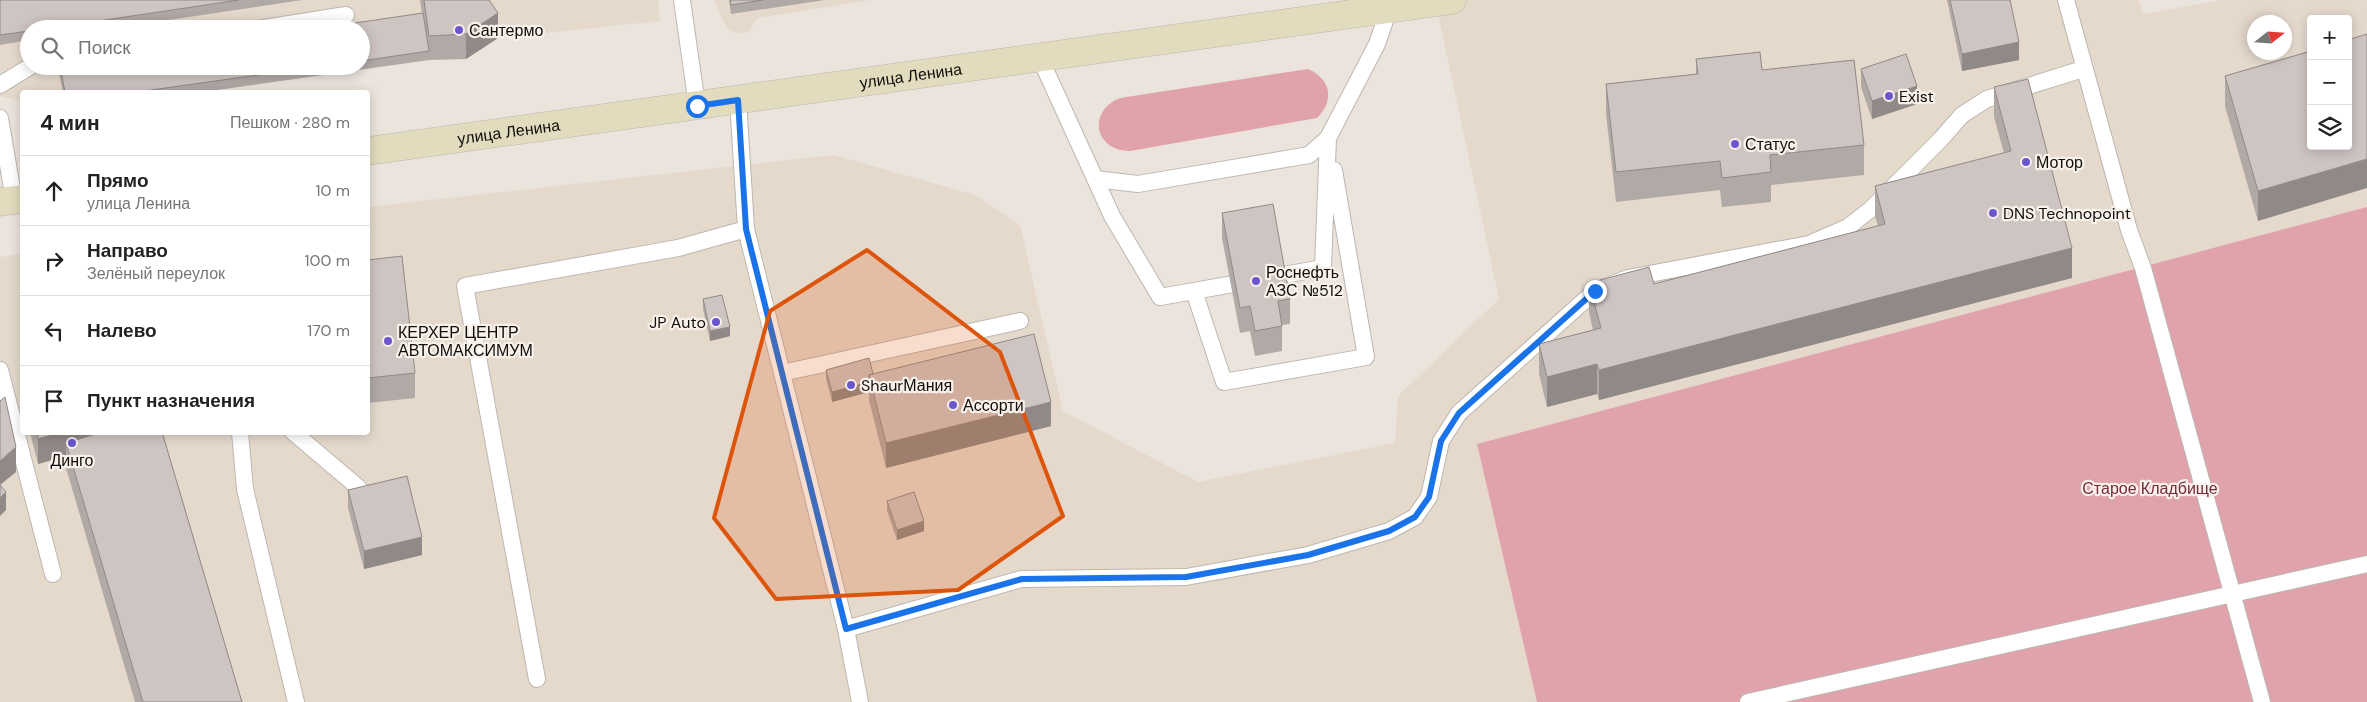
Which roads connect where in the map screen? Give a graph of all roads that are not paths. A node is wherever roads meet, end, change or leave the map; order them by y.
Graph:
1 (682, 0) edge
2 (1452, 0) edge
3 (2066, 0) edge
4 (1402, 5) edge
5 (346, 15) dead end
6 (315, 20) edge
7 (1040, 58) junction
8 (2083, 69) junction
9 (20, 73) edge
10 (0, 86) edge
11 (738, 100) junction
12 (697, 106) junction
13 (0, 118) edge
14 (1328, 138) junction
15 (370, 151) edge
16 (1095, 179) junction
17 (12, 201) edge
18 (746, 229) junction
19 (1194, 291) junction
20 (1020, 321) dead end
21 (0, 370) edge
22 (782, 373) junction
23 (240, 435) edge
24 (297, 435) edge
25 (359, 488) edge
26 (2367, 564) edge
27 (53, 574) dead end
28 (2233, 594) junction
29 (846, 629) junction
30 (538, 679) dead end
31 (296, 702) edge
32 (860, 702) edge
33 (1748, 702) edge
34 (2262, 702) edge

1 - 12 lane
2 - 4 main road, улица Ленина
3 - 8 lane
4 - 7 main road, улица Ленина
4 - 14 lane
5 - 6 lane
7 - 11 main road, улица Ленина
7 - 16 lane
8 - 28 lane
8 - 29 lane
9 - 10 lane
11 - 12 main road, улица Ленина
11 - 18 lane
12 - 15 main road, улица Ленина
13 - 17 lane
14 - 16 lane
14 - 19 lane
14 - 19 lane
16 - 19 lane
18 - 22 lane
18 - 30 lane
20 - 22 lane
21 - 27 lane
22 - 29 lane
23 - 31 lane
24 - 25 lane
26 - 28 lane
28 - 33 lane
28 - 34 lane
29 - 32 lane

